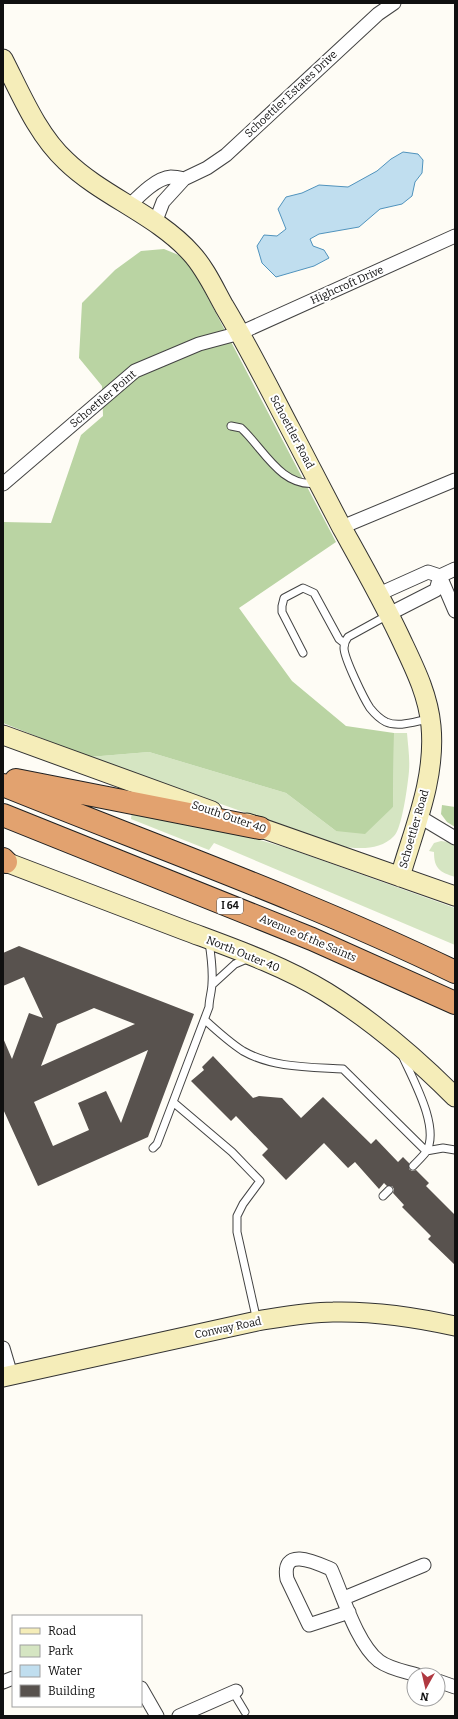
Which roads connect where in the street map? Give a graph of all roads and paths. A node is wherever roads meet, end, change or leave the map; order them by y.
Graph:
1 (394, 3) edge
2 (3, 59) edge
3 (184, 179) junction
4 (129, 206) junction
5 (155, 223) junction
6 (455, 236) edge
7 (240, 333) junction
8 (231, 426) dead end
9 (455, 480) edge
10 (318, 482) junction
11 (3, 484) edge
12 (342, 527) junction
13 (455, 569) edge
14 (440, 576) junction
15 (379, 594) junction
16 (455, 611) edge
17 (389, 614) junction
18 (344, 642) junction
19 (303, 653) dead end
20 (430, 719) junction
21 (3, 735) edge
22 (3, 778) edge
23 (3, 785) edge
24 (3, 815) edge
25 (420, 817) junction
26 (260, 828) junction
27 (455, 838) edge
28 (4, 861) edge
29 (400, 877) junction
30 (455, 896) edge
31 (208, 940) junction
32 (251, 957) junction
33 (455, 972) edge
34 (212, 985) junction
35 (455, 1003) edge
36 (205, 1020) junction
37 (396, 1042) junction
38 (455, 1097) edge
39 (173, 1102) junction
40 (153, 1148) dead end
41 (455, 1150) edge
42 (426, 1151) junction
43 (413, 1166) dead end
44 (389, 1190) dead end
45 (383, 1196) dead end
46 (257, 1321) junction
47 (455, 1326) edge
48 (3, 1348) edge
49 (7, 1376) edge
50 (424, 1565) dead end
51 (344, 1598) junction
52 (349, 1612) junction
53 (406, 1672) edge
54 (142, 1690) edge
55 (235, 1691) joint
56 (245, 1712) dead end
57 (156, 1716) edge
58 (179, 1716) edge

1 - 3 street, Schoettler Estates Drive
2 - 4 street, Schoettler Road
3 - 4 street, Schoettler Estates Drive
3 - 5 street, Schoettler Estates Drive
4 - 5 street, Schoettler Road
5 - 7 street, Schoettler Road
6 - 7 street, Highcroft Drive
7 - 10 street, Schoettler Road
7 - 11 street, Schoettler Point
8 - 10 lane
9 - 12 street
10 - 12 street, Schoettler Road
12 - 15 street, Schoettler Road
13 - 14 street
14 - 15 street
14 - 16 street
14 - 17 street
15 - 17 street, Schoettler Road
17 - 18 lane
17 - 20 street, Schoettler Road
18 - 19 lane
18 - 20 lane
20 - 25 street, Schoettler Road
21 - 26 street, South Outer 40
22 - 26 highway
23 - 33 highway, I 64
24 - 35 highway, Avenue of the Saints / I 64
25 - 27 street
25 - 29 street, Schoettler Road
26 - 29 street, South Outer 40
28 - 31 street, North Outer 40
29 - 30 street, South Outer 40
31 - 32 street, North Outer 40
31 - 34 lane
32 - 34 lane
32 - 37 street, North Outer 40
34 - 36 lane
36 - 39 lane
36 - 42 lane
37 - 38 street, North Outer 40
37 - 42 lane
39 - 40 lane
39 - 46 lane
41 - 42 lane
42 - 43 lane
44 - 45 lane
46 - 47 street, Conway Road
46 - 49 street, Conway Road
48 - 49 street
50 - 51 street
51 - 52 street
51 - 52 street
52 - 53 street
54 - 57 street
55 - 56 lane
55 - 58 street

